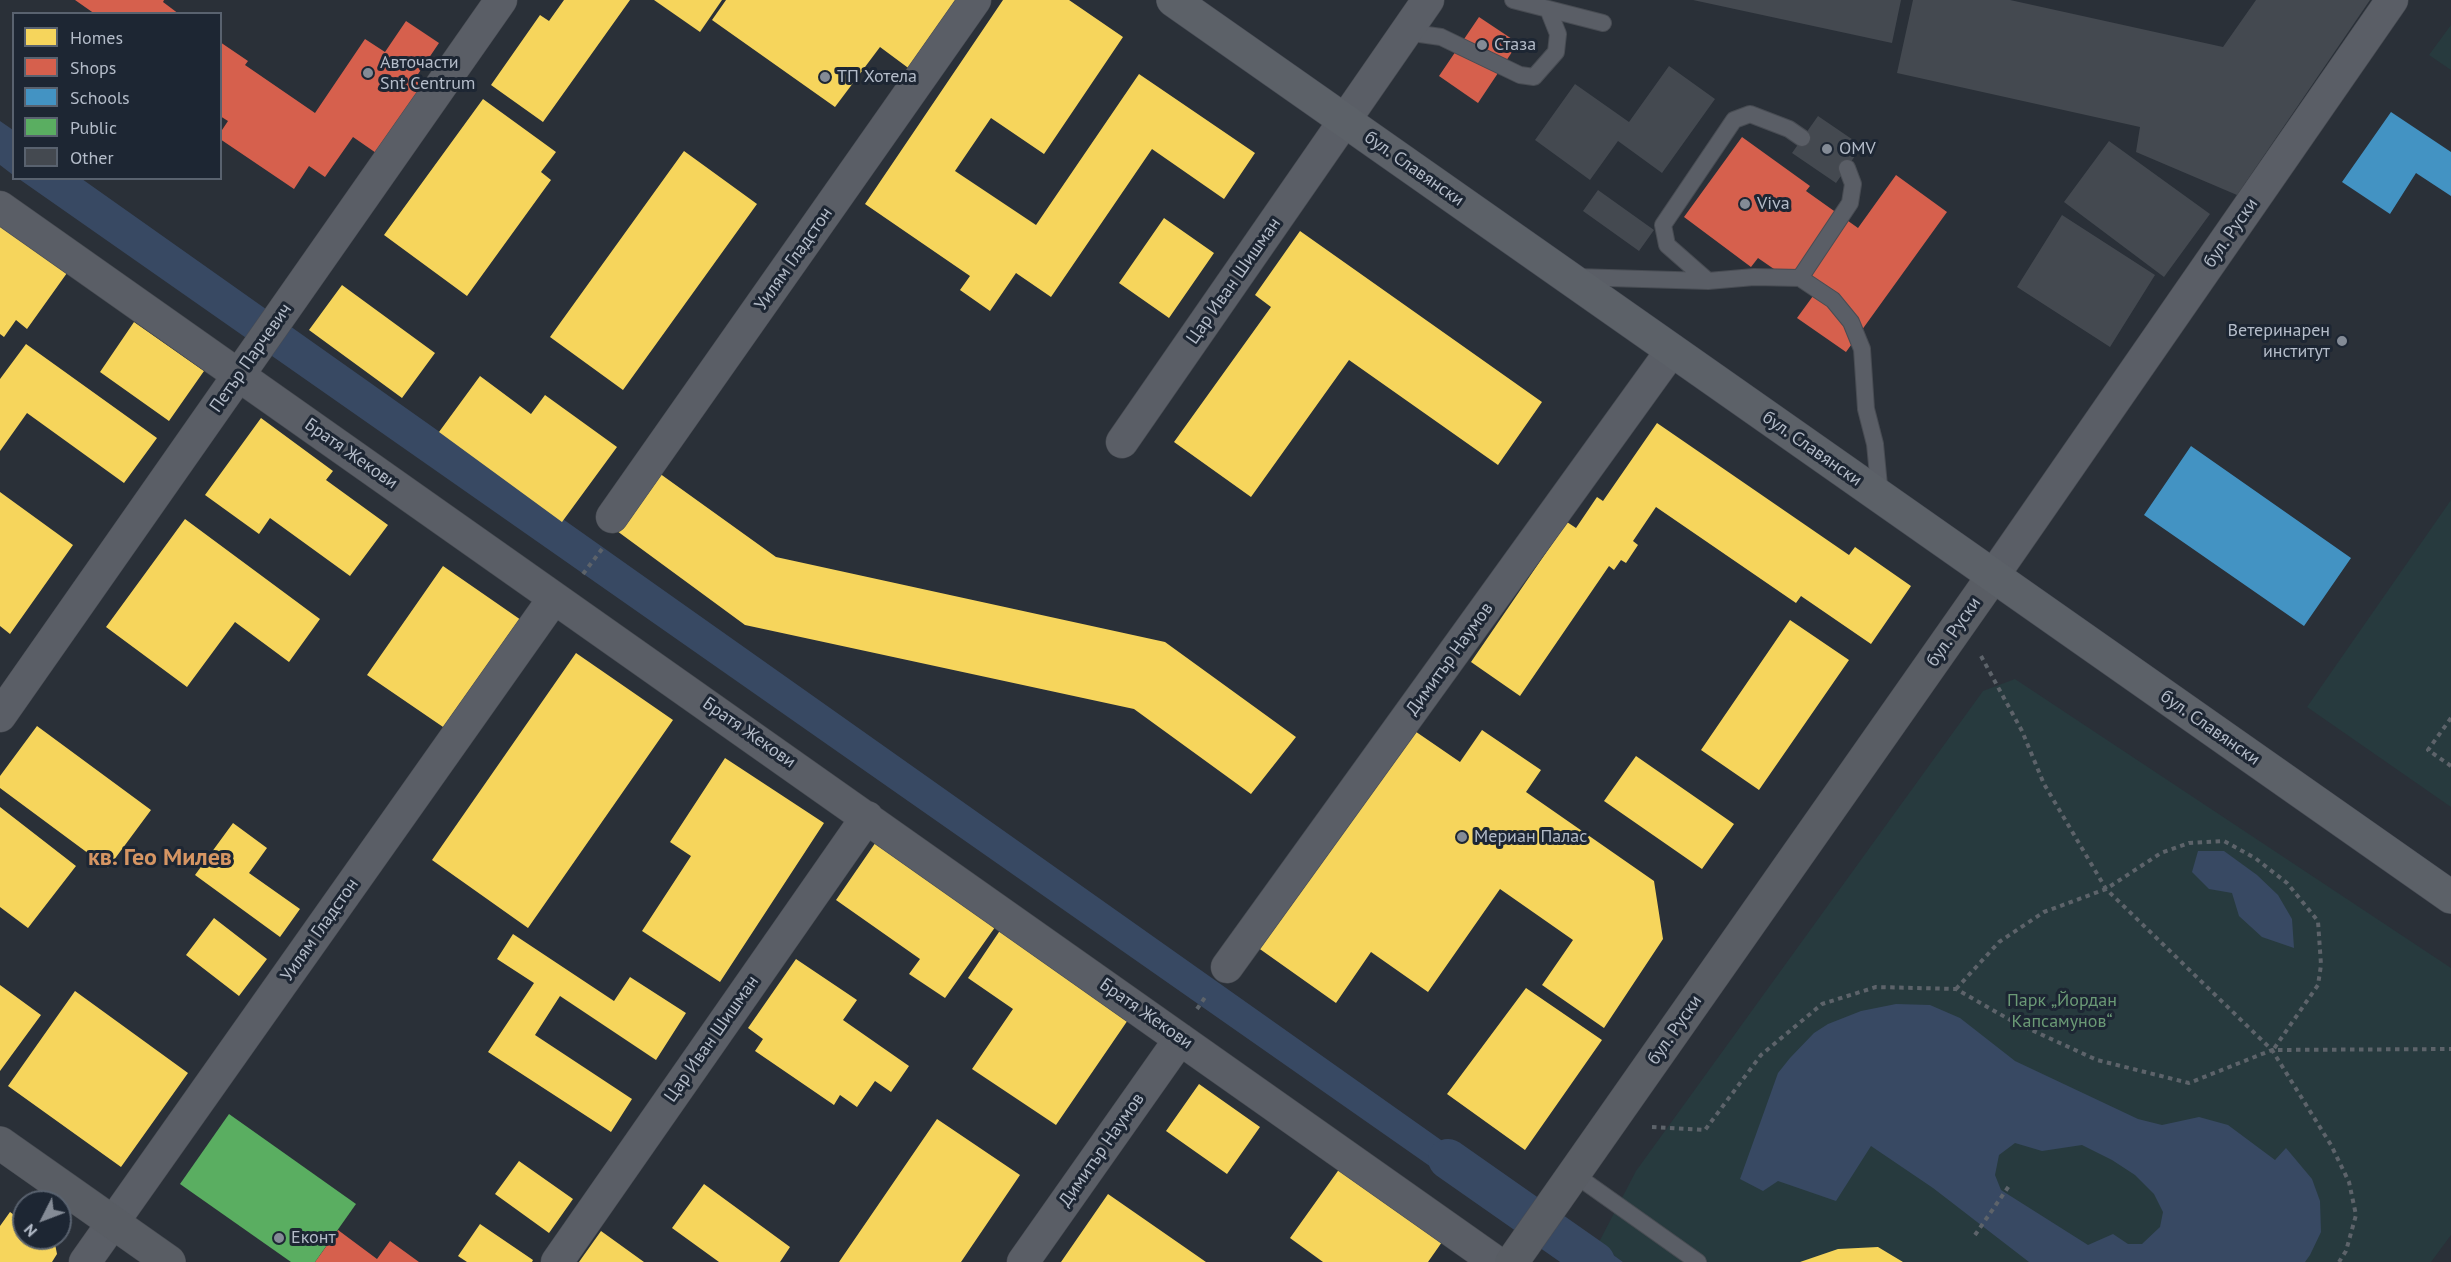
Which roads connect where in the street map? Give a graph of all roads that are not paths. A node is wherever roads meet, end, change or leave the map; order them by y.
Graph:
1 (501, 0) edge
2 (975, 0) edge
3 (1173, 0) edge
4 (1428, 0) edge
5 (1513, 0) edge
6 (2392, 0) edge
7 (1548, 9) junction
8 (1604, 23) dead end
9 (1406, 32) junction
10 (1345, 121) junction
11 (1802, 138) dead end
12 (1846, 168) dead end
13 (0, 207) edge
14 (1566, 276) junction
15 (1800, 278) junction
16 (1708, 281) junction
17 (1672, 350) junction
18 (247, 363) junction
19 (1122, 442) dead end
20 (1880, 497) junction
21 (609, 529) road end
22 (1993, 576) junction
23 (554, 598) junction
24 (0, 716) edge
25 (867, 817) junction
26 (2451, 897) edge
27 (1227, 967) dead end
28 (1180, 1038) junction
29 (0, 1143) edge
30 (1567, 1184) junction
31 (113, 1222) junction
32 (85, 1262) edge
33 (170, 1262) edge
34 (557, 1262) edge
35 (1023, 1262) edge
36 (1496, 1262) edge
37 (1512, 1262) edge
38 (1698, 1262) edge

1 - 18 street, Петър Парчевич
2 - 21 street, Уилям Гладстон
3 - 10 main road, бул. Славянски
4 - 9 street, Цар Иван Шишман
5 - 7 lane
6 - 22 street, бул. Руски
7 - 8 lane
7 - 9 lane
9 - 10 street, Цар Иван Шишман
10 - 14 main road, бул. Славянски
10 - 19 street, Цар Иван Шишман
11 - 16 lane
12 - 15 lane
13 - 18 street, Братя Жекови
14 - 16 lane
14 - 17 main road, бул. Славянски
15 - 16 lane
15 - 20 lane
17 - 20 main road, бул. Славянски
17 - 27 street, Димитър Наумов
18 - 23 street, Братя Жекови
18 - 24 street, Петър Парчевич
20 - 22 main road, бул. Славянски
22 - 26 main road, бул. Славянски
22 - 30 street, бул. Руски
23 - 25 street, Братя Жекови
23 - 31 street, Уилям Гладстон
25 - 28 street, Братя Жекови
25 - 34 street, Цар Иван Шишман
28 - 35 street, Димитър Наумов
28 - 36 street, Братя Жекови
29 - 31 street
30 - 37 street, бул. Руски
30 - 38 lane
31 - 32 street, Уилям Гладстон
31 - 33 street

